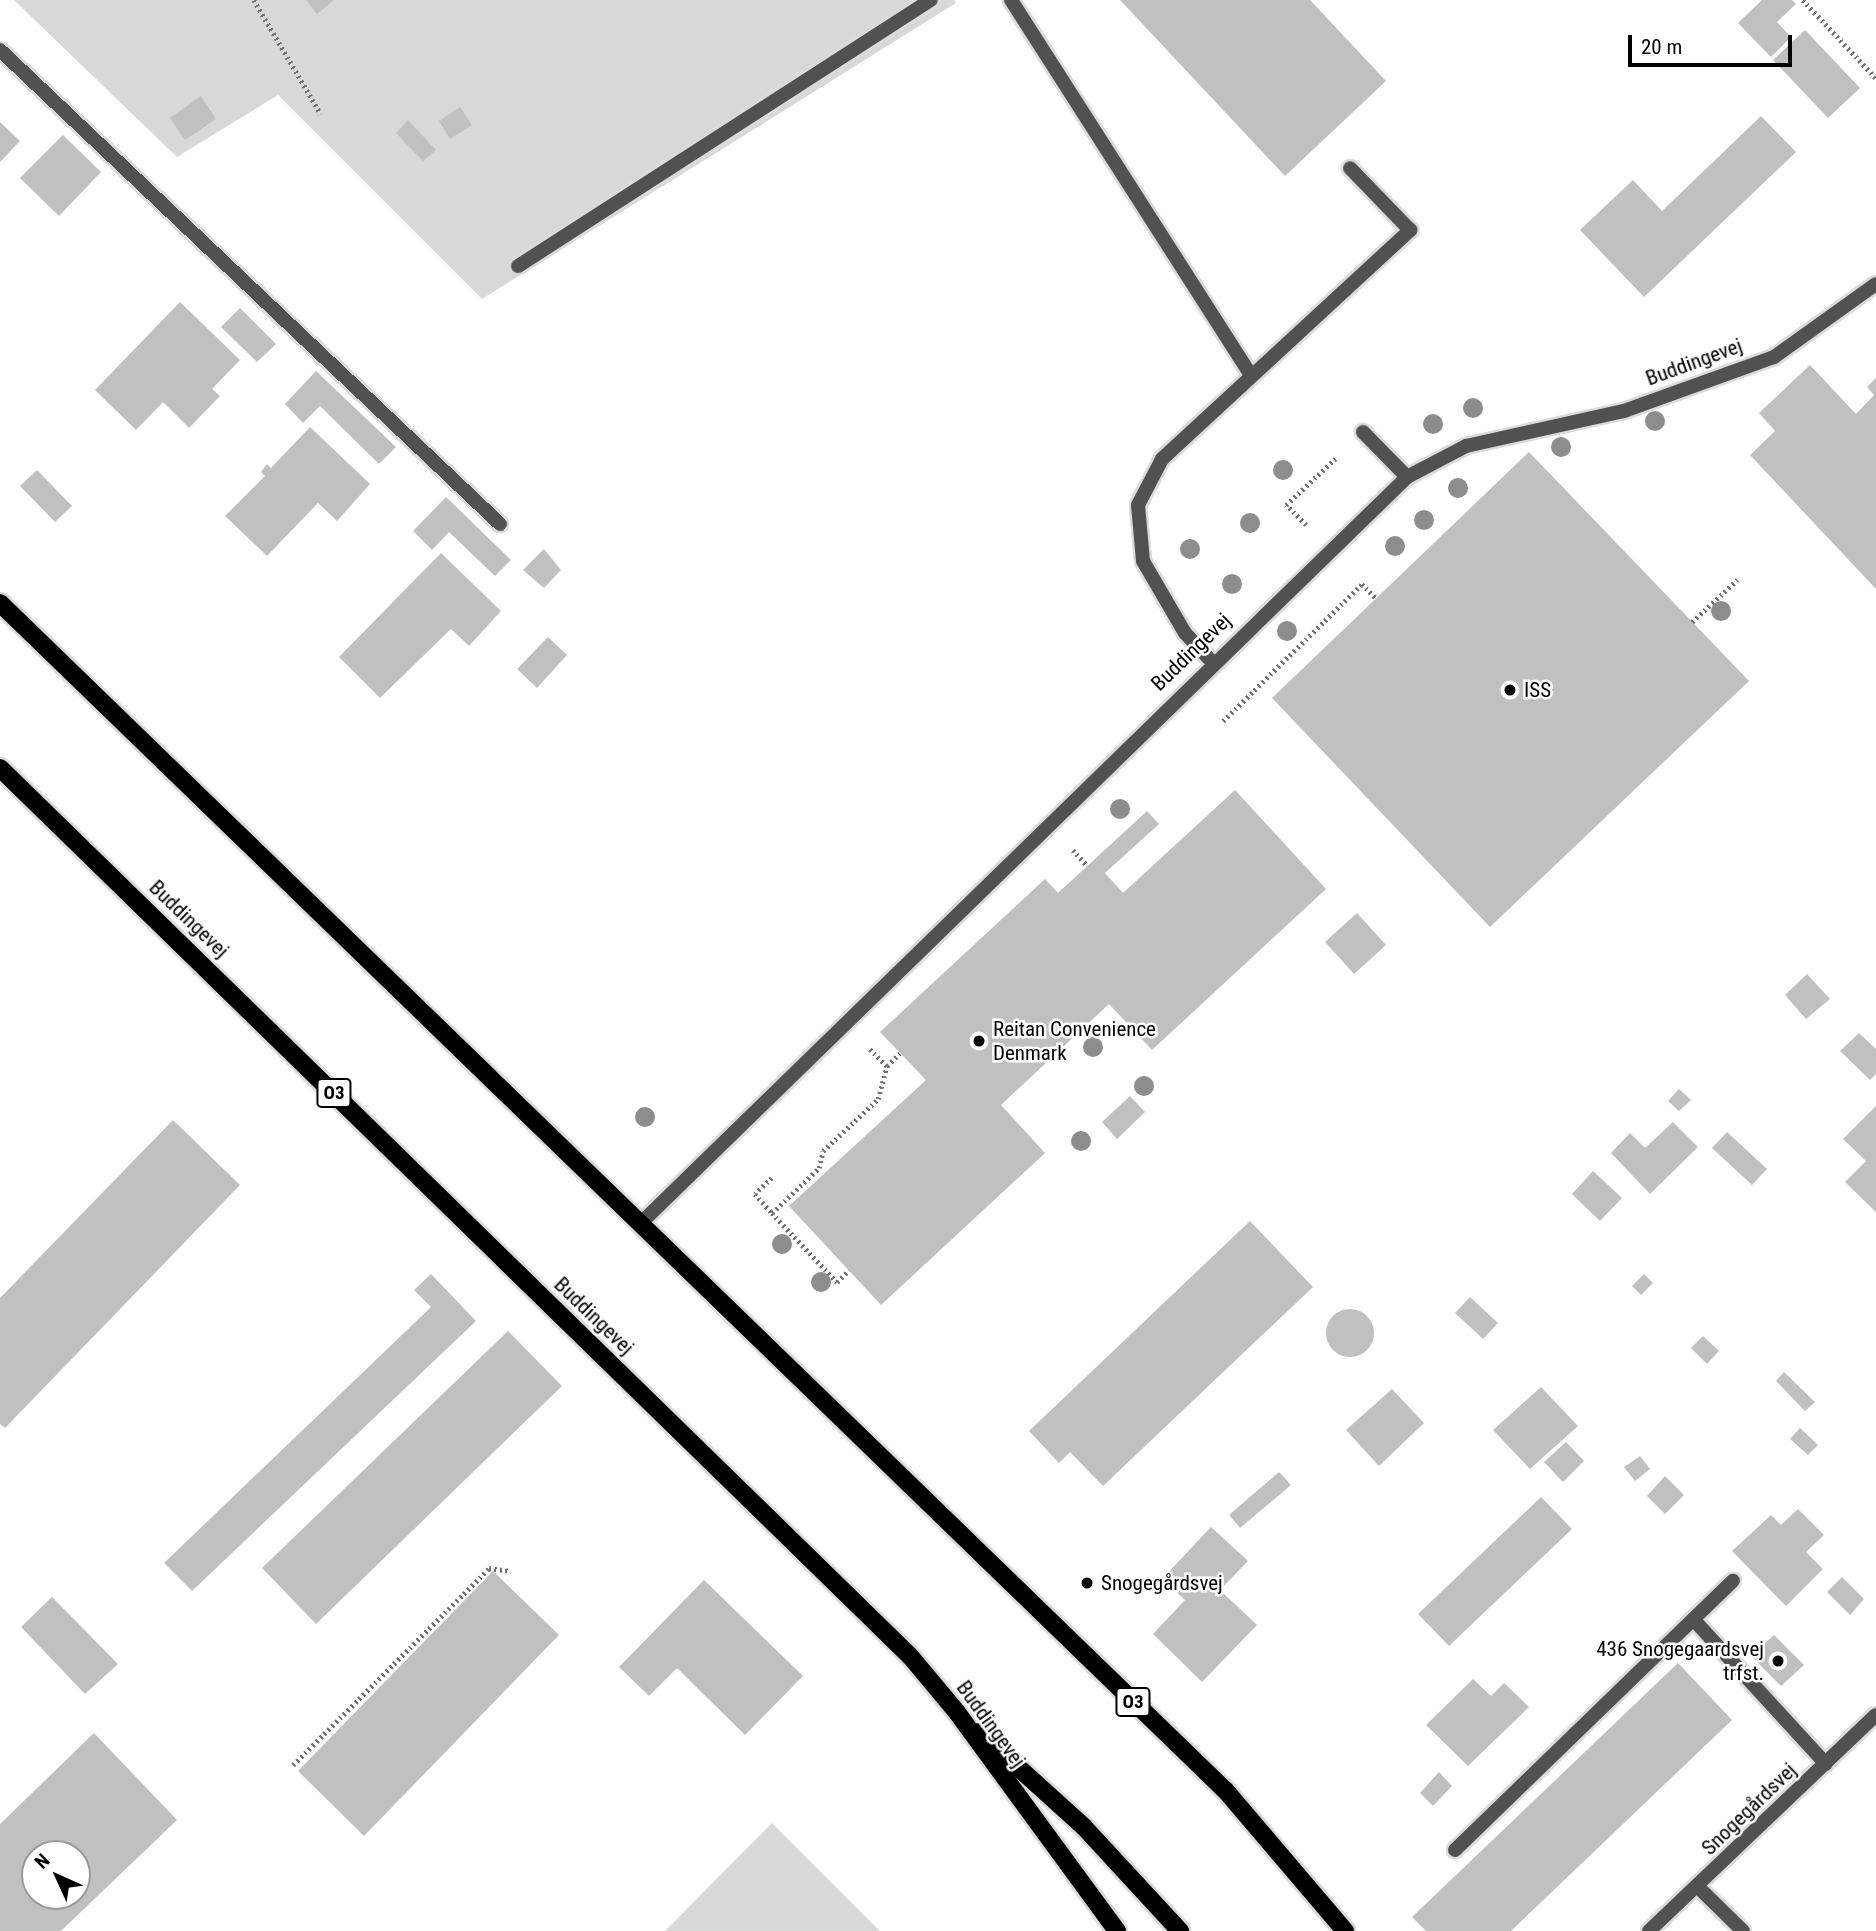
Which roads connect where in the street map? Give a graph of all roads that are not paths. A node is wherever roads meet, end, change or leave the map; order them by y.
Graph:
1 (931, 0) edge
2 (1011, 0) edge
3 (0, 50) edge
4 (1350, 168) dead end
5 (518, 266) dead end
6 (1876, 284) edge
7 (1250, 374) junction
8 (1363, 432) road end
9 (1407, 477) junction
10 (500, 524) dead end
11 (0, 603) edge
12 (1213, 663) junction
13 (0, 768) edge
14 (642, 1222) junction
15 (1733, 1581) dead end
16 (1694, 1620) junction
17 (956, 1711) junction
18 (1876, 1715) edge
19 (1826, 1763) junction
20 (1455, 1850) dead end
21 (1698, 1887) junction
22 (1117, 1931) edge
23 (1180, 1931) edge
24 (1345, 1931) edge
25 (1649, 1931) edge
26 (1743, 1931) edge

1 - 5 street
2 - 7 street
3 - 10 street
4 - 7 street
6 - 9 street, Buddingevej
7 - 12 street
8 - 9 street
9 - 12 street, Buddingevej
11 - 14 main road, O3
12 - 14 street, Buddingevej
13 - 17 main road, Buddingevej / O3
14 - 24 main road, O3
15 - 16 street
16 - 19 street
16 - 20 street
17 - 22 main road, Buddingevej / O3
17 - 23 main road
18 - 19 street, Snogegårdsvej
19 - 21 street, Snogegårdsvej
21 - 25 street, Snogegårdsvej
21 - 26 street

